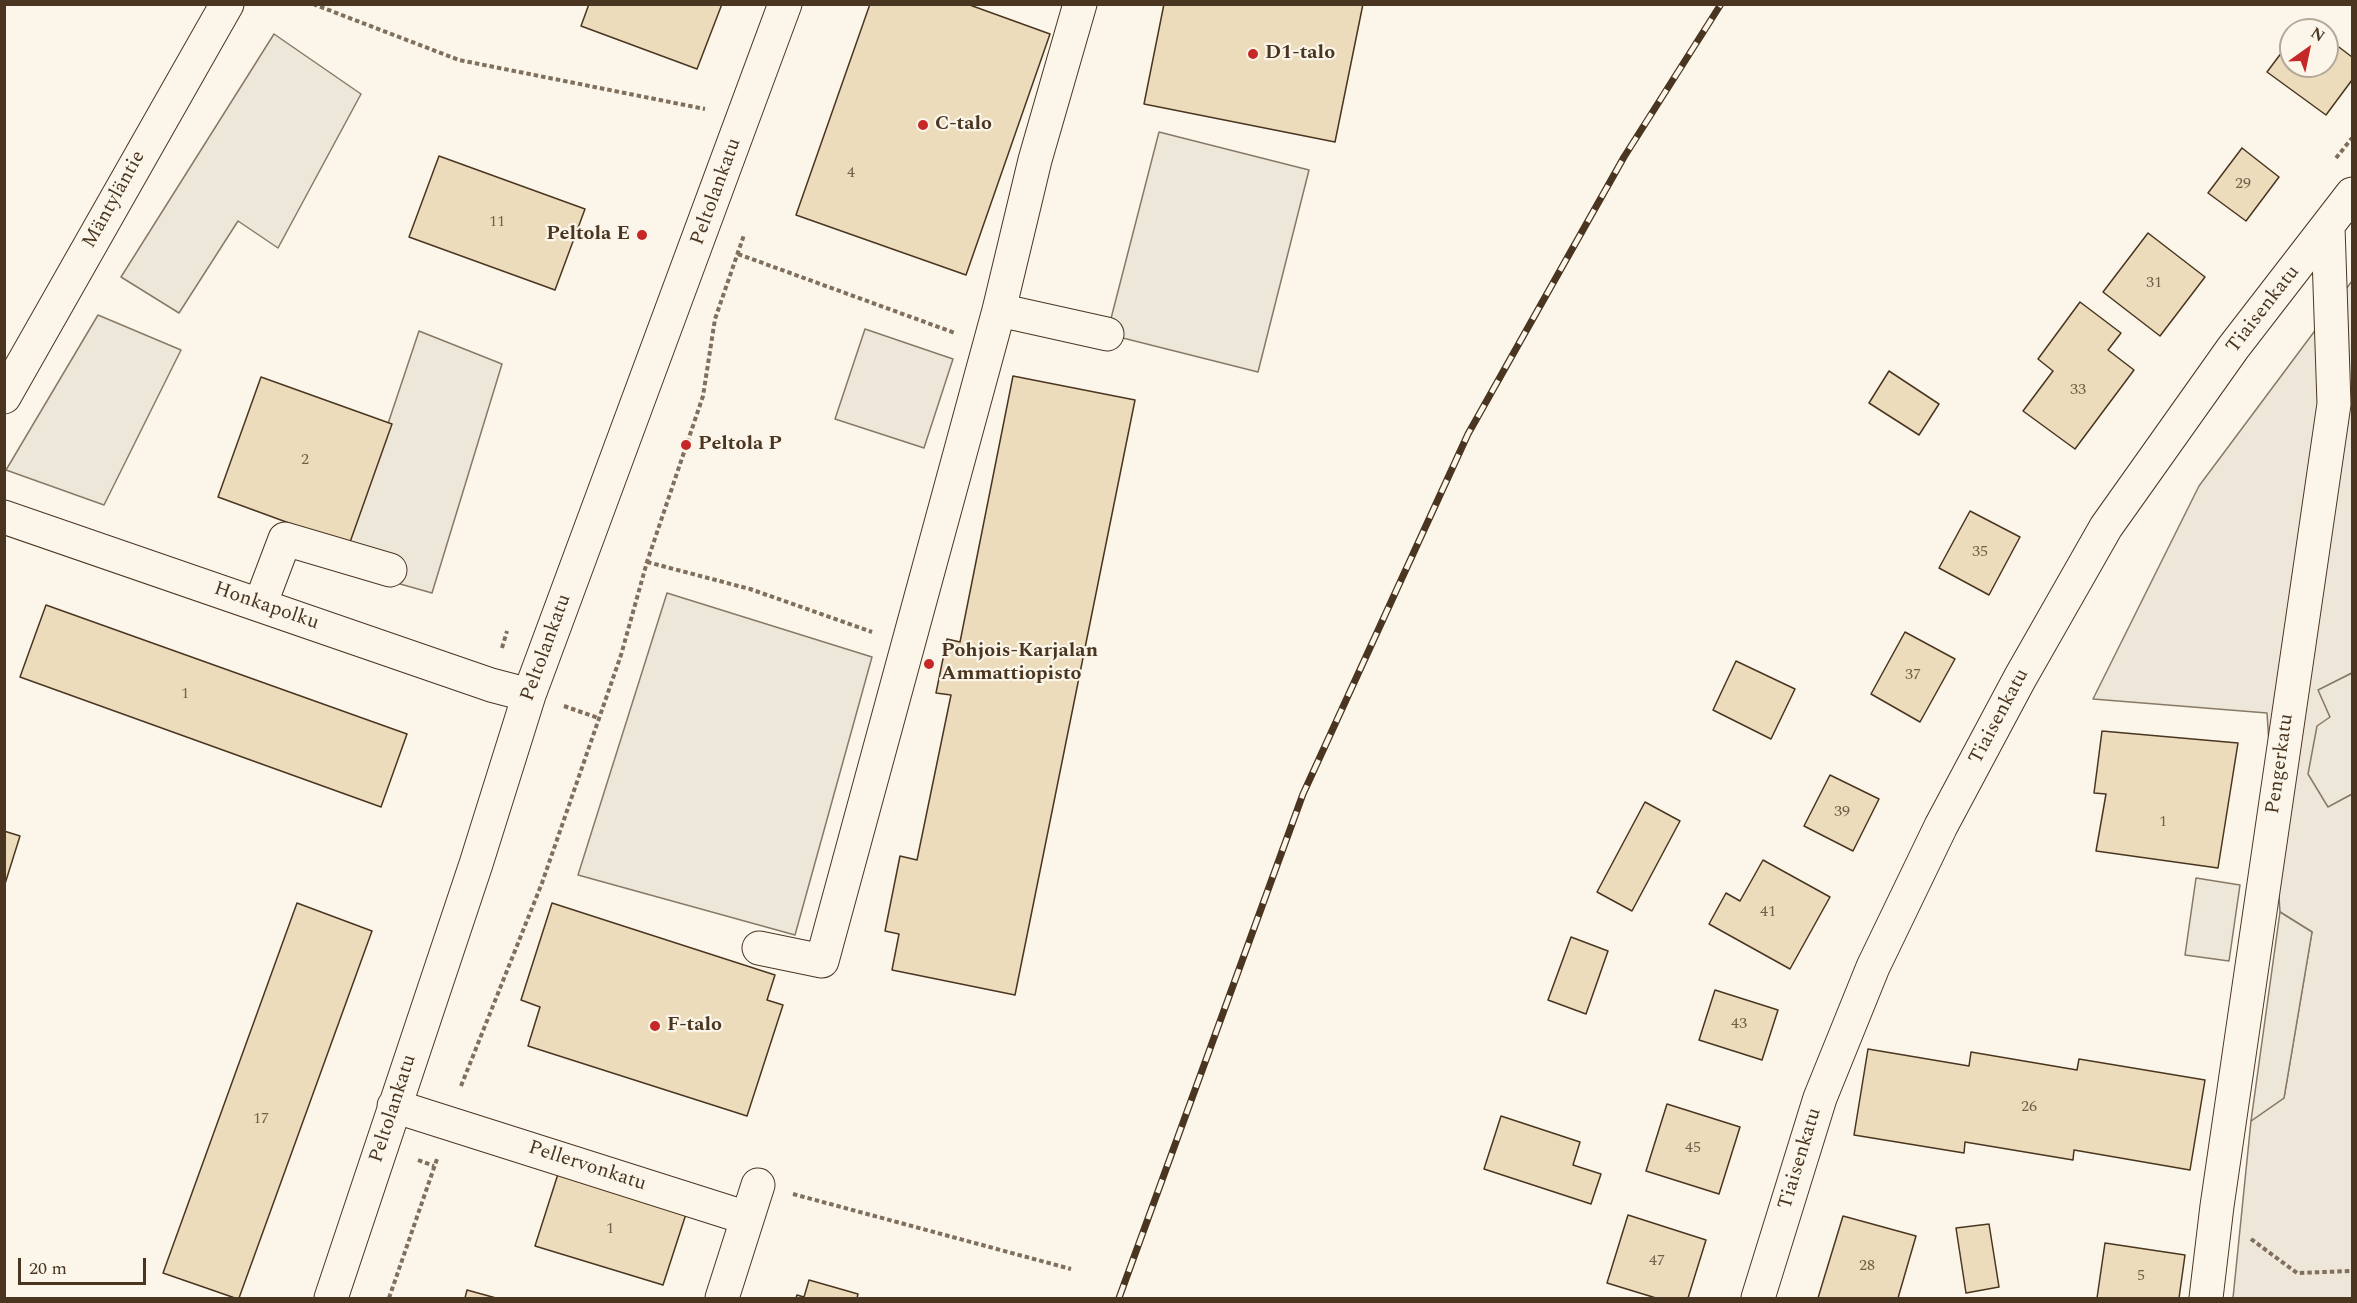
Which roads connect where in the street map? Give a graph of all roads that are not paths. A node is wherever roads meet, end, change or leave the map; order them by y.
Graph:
1 (227, 4) edge
2 (785, 4) edge
3 (1080, 4) edge
4 (2352, 194) edge
5 (2328, 227) junction
6 (999, 310) junction
7 (1107, 334) dead end
8 (4, 398) edge
9 (4, 516) edge
10 (390, 570) dead end
11 (260, 605) junction
12 (529, 695) junction
13 (759, 948) dead end
14 (394, 1106) junction
15 (758, 1185) road end
16 (747, 1218) junction
17 (332, 1299) edge
18 (722, 1299) edge
19 (1758, 1299) edge
20 (2206, 1299) edge

1 - 8 street, Mäntyläntie
2 - 12 street, Peltolankatu
3 - 6 street
4 - 5 street, Tiaisenkatu
5 - 19 street, Tiaisenkatu
5 - 20 street, Pengerkatu
6 - 7 street
6 - 13 street
9 - 11 street, Honkapolku
10 - 11 street
11 - 12 street, Honkapolku
12 - 14 street, Peltolankatu
14 - 16 street, Pellervonkatu
14 - 17 street, Peltolankatu
15 - 16 street
16 - 18 street

